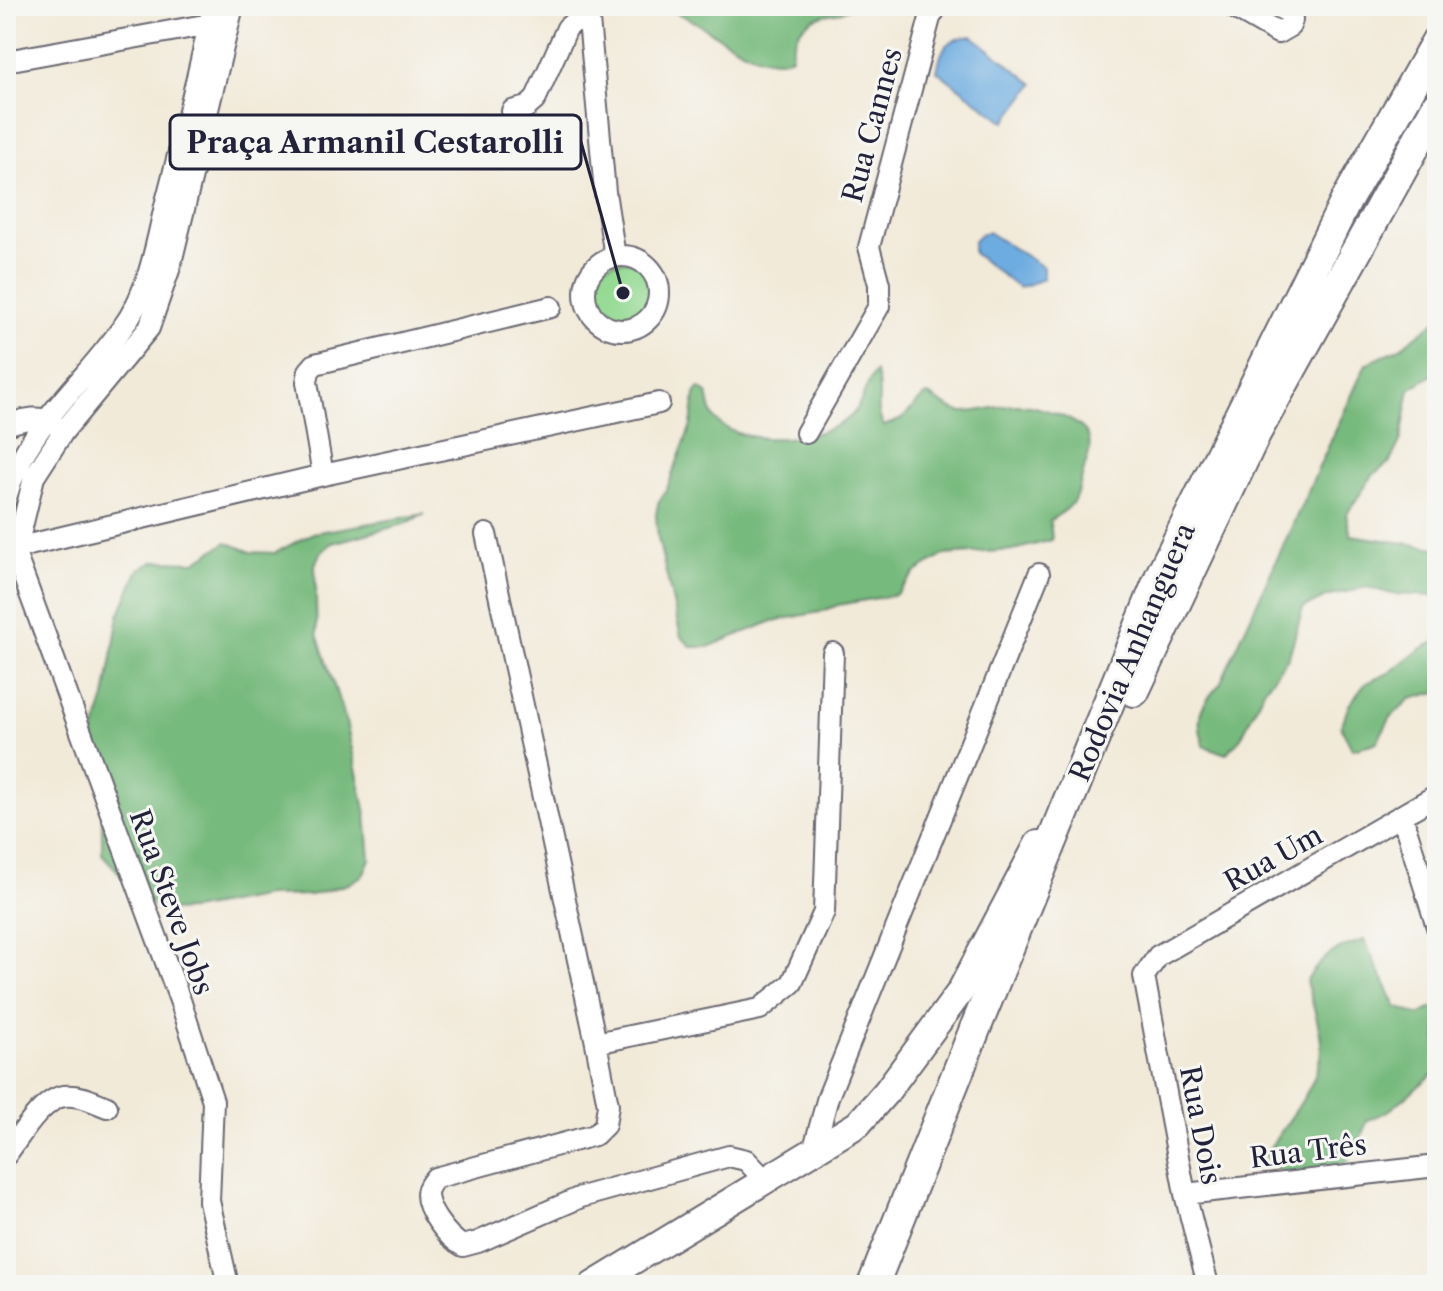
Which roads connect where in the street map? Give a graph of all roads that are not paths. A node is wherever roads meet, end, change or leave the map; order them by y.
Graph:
1 (1231, 6) edge
2 (1275, 6) edge
3 (590, 7) edge
4 (933, 9) edge
5 (221, 14) edge
6 (1437, 41) edge
7 (6, 61) edge
8 (1437, 106) edge
9 (512, 111) dead end
10 (615, 257) dead end
11 (551, 307) dead end
12 (659, 403) dead end
13 (6, 425) edge
14 (55, 425) junction
15 (806, 433) dead end
16 (323, 475) junction
17 (6, 498) edge
18 (486, 534) dead end
19 (8, 540) edge
20 (1039, 574) dead end
21 (833, 653) dead end
22 (1093, 740) junction
23 (1437, 795) edge
24 (1402, 816) junction
25 (1437, 927) edge
26 (1144, 976) joint
27 (596, 1043) junction
28 (107, 1107) dead end
29 (813, 1152) junction
30 (6, 1155) edge
31 (1437, 1166) edge
32 (766, 1181) junction
33 (1185, 1194) junction
34 (228, 1285) edge
35 (593, 1285) edge
36 (873, 1285) edge
37 (892, 1285) edge
38 (1208, 1285) edge

1 - 2 street
3 - 9 street
3 - 10 street
4 - 15 street, Rua Cannes
5 - 7 street
5 - 14 street
6 - 22 highway, Rodovia Anhanguera
8 - 37 highway, Rodovia Anhanguera
11 - 16 street
12 - 16 street
13 - 14 street
14 - 17 street
14 - 19 street
16 - 19 street
18 - 27 street
19 - 34 street, Rua Steve Jobs
20 - 29 street
21 - 27 street
22 - 29 main road
22 - 36 highway, Rodovia Anhanguera
23 - 24 street, Rua Um
24 - 25 street
24 - 26 street, Rua Um
26 - 33 street, Rua Dois
27 - 32 street
28 - 30 street
29 - 32 main road
31 - 33 street, Rua Três
32 - 35 main road
33 - 38 street, Rua Dois

